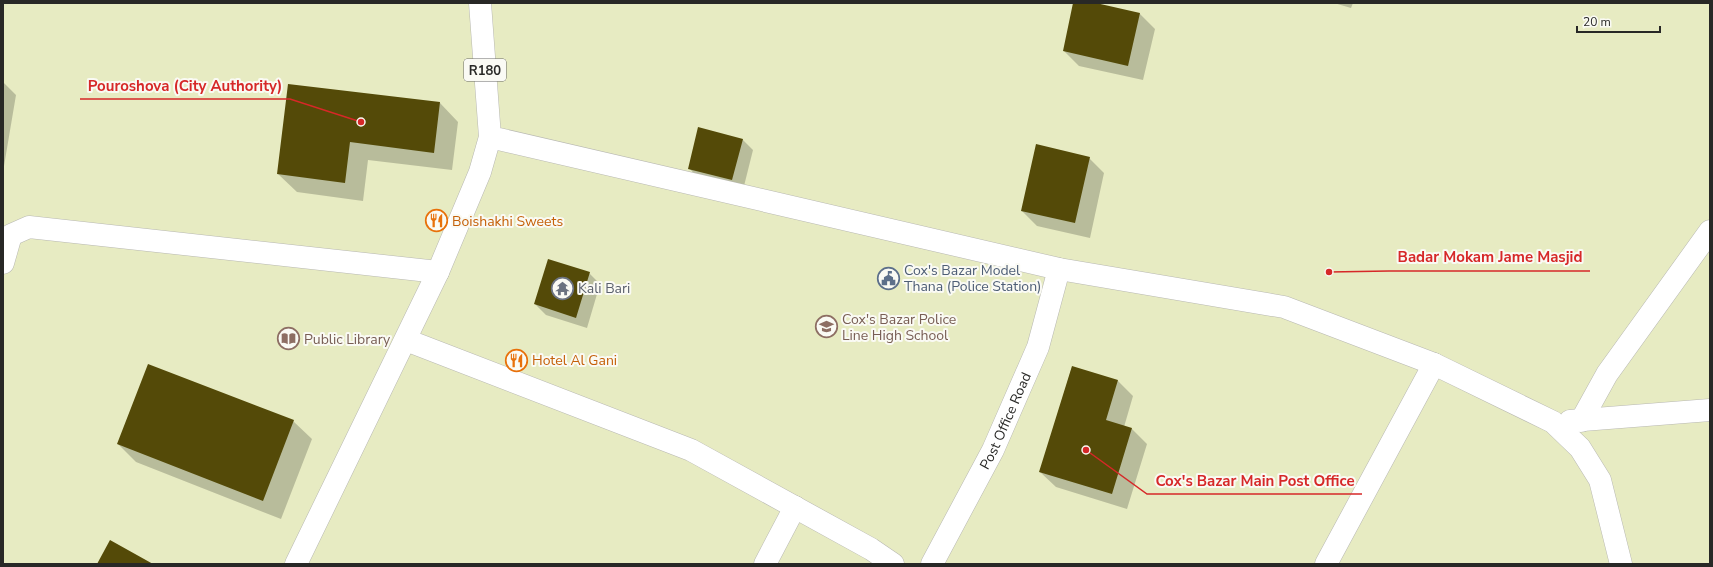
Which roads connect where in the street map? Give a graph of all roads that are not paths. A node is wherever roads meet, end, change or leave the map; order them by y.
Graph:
1 (480, 3) edge
2 (490, 138) junction
3 (1710, 231) edge
4 (3, 263) edge
5 (1059, 269) junction
6 (438, 272) junction
7 (406, 340) junction
8 (1434, 364) junction
9 (1710, 410) edge
10 (1581, 421) junction
11 (1553, 422) junction
12 (795, 507) junction
13 (296, 564) edge
14 (765, 564) edge
15 (893, 564) edge
16 (932, 564) edge
17 (1326, 564) edge
18 (1621, 564) edge

1 - 2 street, R180
2 - 5 street
2 - 6 street, R180
3 - 10 street
4 - 6 street
5 - 8 street
5 - 16 street, Post Office Road
6 - 7 street, R180
7 - 12 street
7 - 13 street, R180
8 - 11 street
8 - 17 street
9 - 10 street
10 - 11 street
11 - 18 street
12 - 14 street
12 - 15 street

